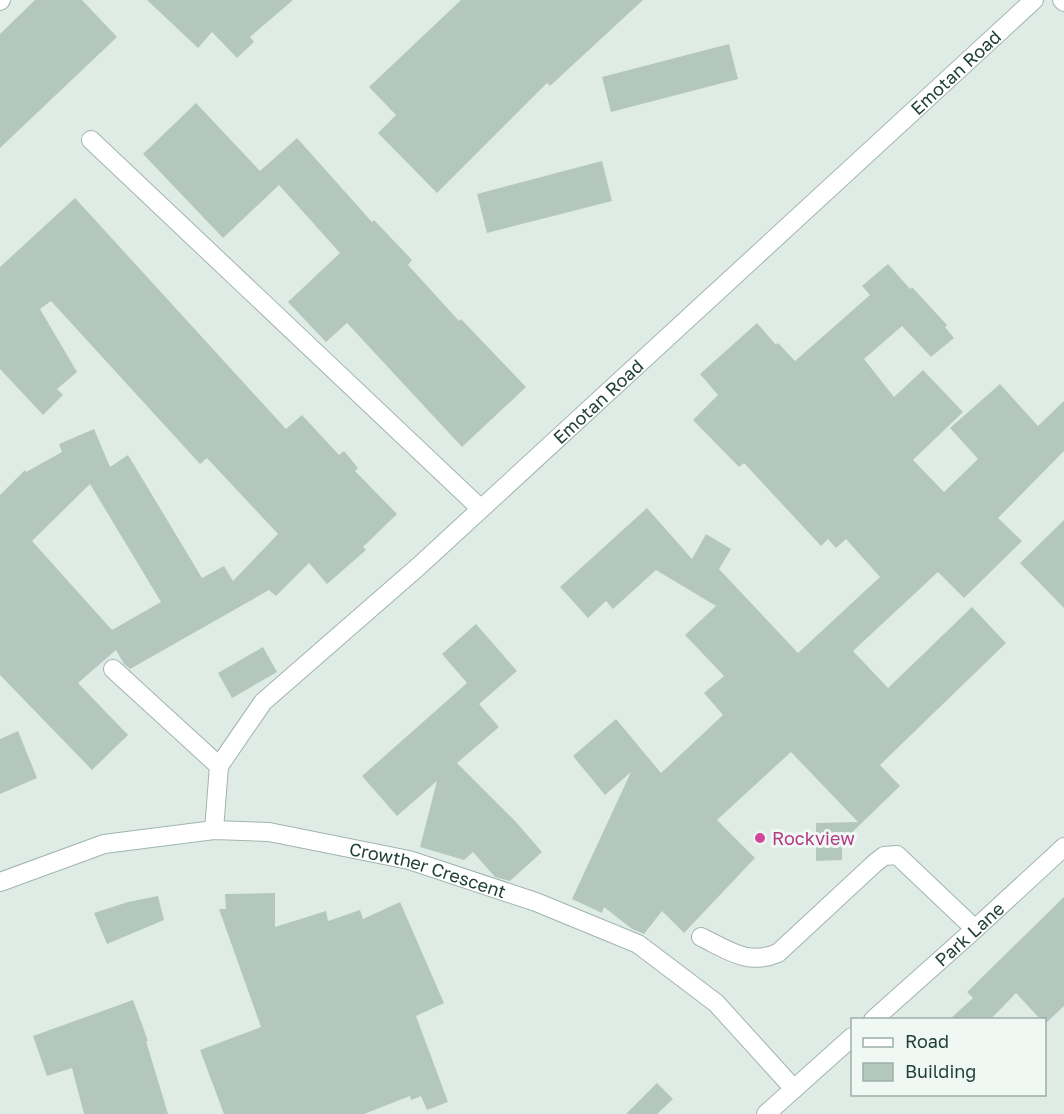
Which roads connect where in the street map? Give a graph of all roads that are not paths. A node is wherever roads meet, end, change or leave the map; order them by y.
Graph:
1 (1034, 0) edge
2 (92, 140) dead end
3 (480, 508) junction
4 (113, 669) dead end
5 (219, 766) junction
6 (214, 830) junction
7 (1064, 847) edge
8 (0, 882) edge
9 (975, 929) junction
10 (701, 937) dead end
11 (875, 1018) edge
12 (851, 1038) edge
13 (794, 1089) junction
14 (766, 1114) edge

1 - 3 street, Emotan Road
2 - 3 street
3 - 5 street, Emotan Road
4 - 5 street
5 - 6 street
6 - 8 street, Crowther Crescent
6 - 13 street, Crowther Crescent
7 - 9 street, Park Lane
9 - 10 street
9 - 11 street, Park Lane
12 - 13 street
13 - 14 street

